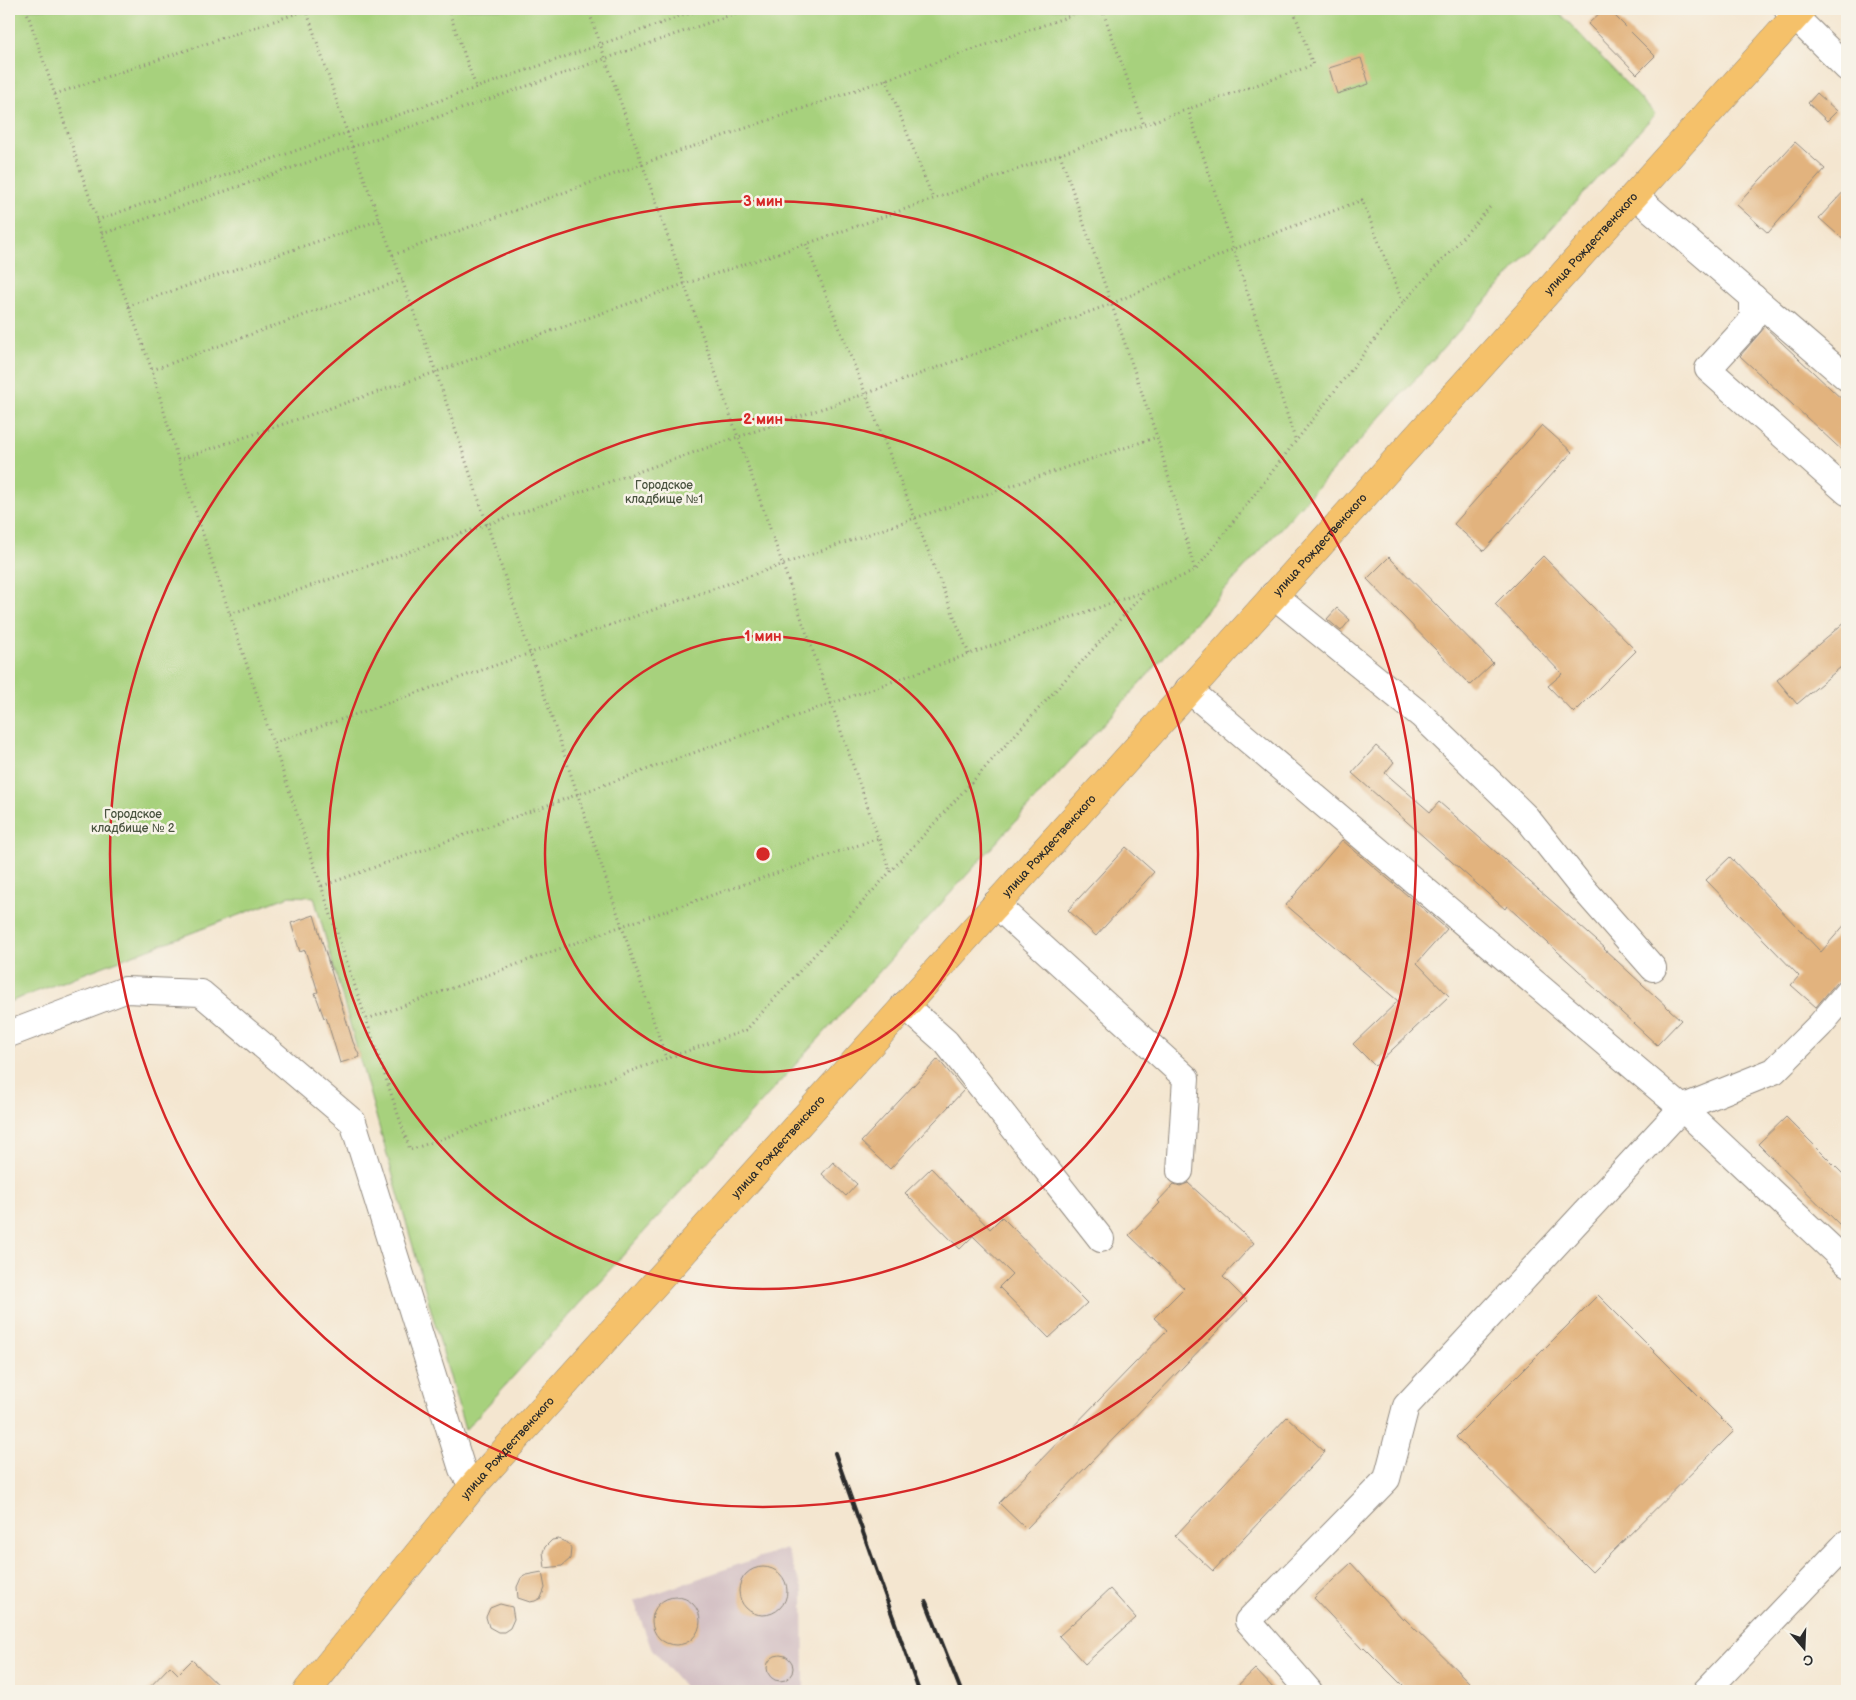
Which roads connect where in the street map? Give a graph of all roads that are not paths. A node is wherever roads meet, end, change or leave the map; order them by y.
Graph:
1 (1795, 11) edge
2 (1847, 68) edge
3 (1634, 195) junction
4 (1754, 297) junction
5 (1847, 378) edge
6 (1847, 492) edge
7 (1273, 595) junction
8 (1188, 689) junction
9 (995, 904) junction
10 (1653, 968) dead end
11 (1847, 993) edge
12 (904, 1005) junction
13 (9, 1034) edge
14 (1682, 1108) junction
15 (1180, 1171) dead end
16 (1101, 1239) dead end
17 (1847, 1263) edge
18 (473, 1486) junction
19 (1847, 1543) edge
20 (306, 1691) edge
21 (1309, 1691) edge
22 (1706, 1691) edge

1 - 2 street
1 - 3 main road, улица Рождественского
3 - 4 street
3 - 7 main road, улица Рождественского
4 - 5 street
4 - 6 street
7 - 8 main road, улица Рождественского
7 - 10 street
8 - 9 main road, улица Рождественского
8 - 14 street
9 - 12 main road, улица Рождественского
9 - 15 street
11 - 14 street
12 - 16 street
12 - 18 main road, улица Рождественского
13 - 18 street
14 - 17 street
14 - 21 street
18 - 20 main road, улица Рождественского
19 - 22 street

